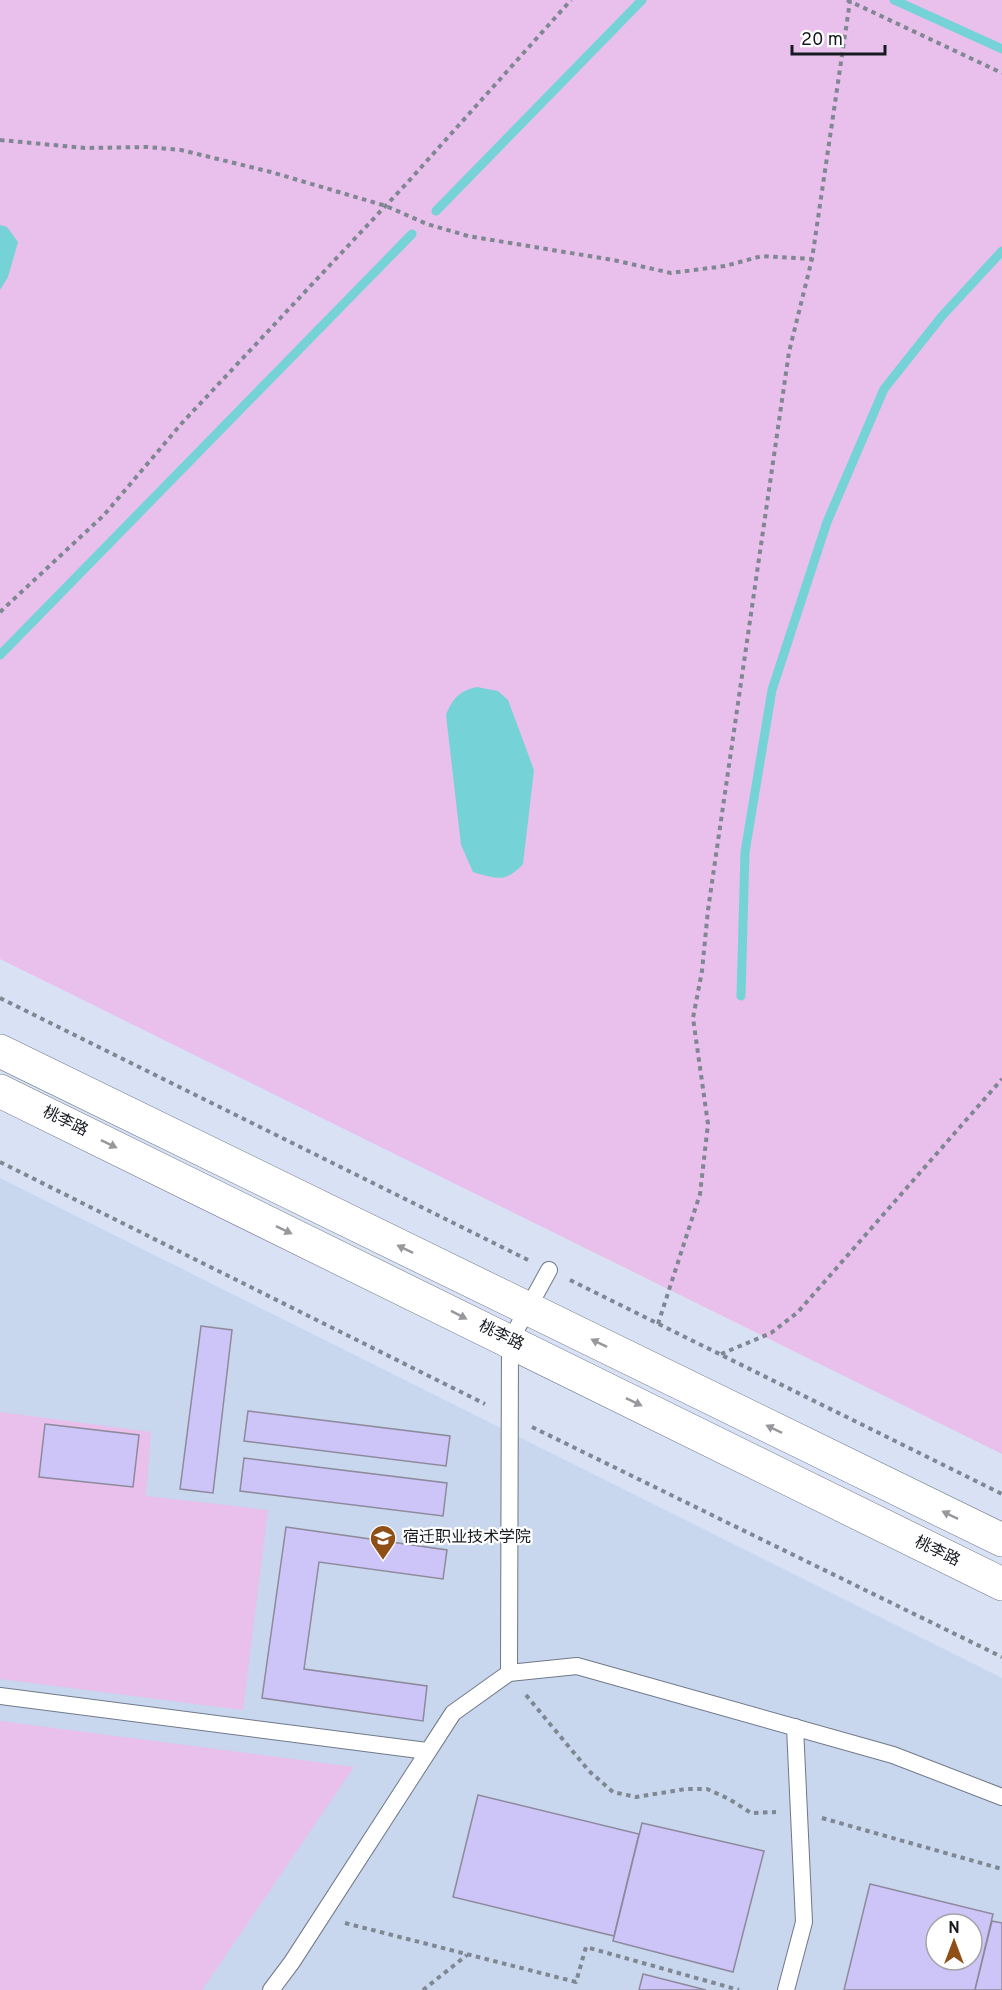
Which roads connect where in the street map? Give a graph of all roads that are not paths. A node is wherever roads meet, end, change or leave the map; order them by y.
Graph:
1 (0, 1051) edge
2 (0, 1090) edge
3 (549, 1270) road end
4 (527, 1308) junction
5 (510, 1341) junction
6 (1002, 1540) edge
7 (1002, 1584) edge
8 (509, 1673) junction
9 (0, 1696) edge
10 (795, 1727) junction
11 (428, 1751) junction
12 (1002, 1797) edge
13 (271, 1990) edge
14 (786, 1990) edge

4 -> 1 main road
2 -> 5 main road, 桃李路
3 - 4 lane
4 - 5 lane
6 -> 4 main road
5 -> 7 main road, 桃李路
5 - 8 lane
8 - 10 lane
8 - 11 lane
9 - 11 lane
10 - 12 lane
10 - 14 lane
11 - 13 lane

